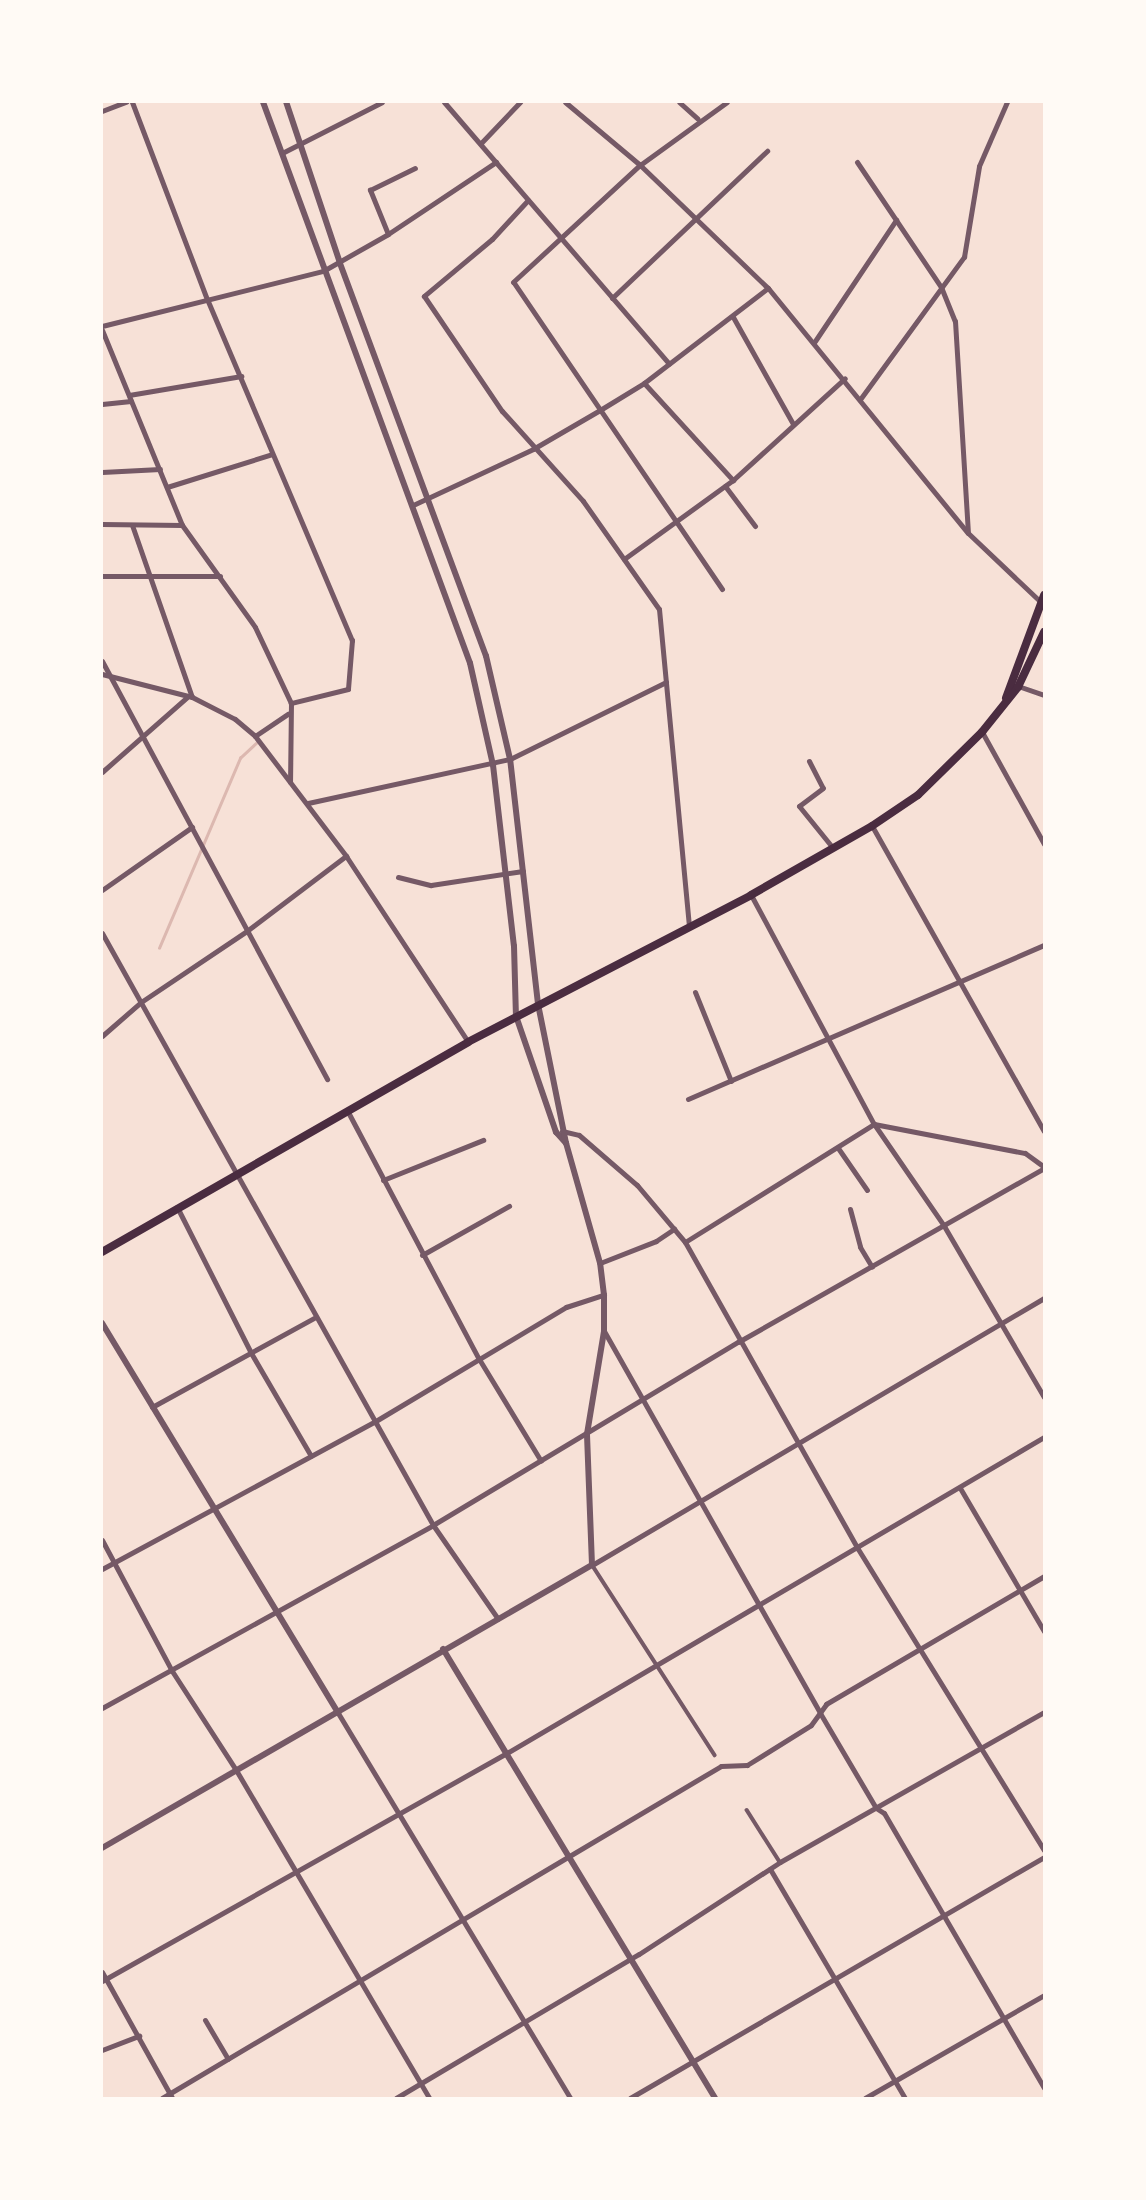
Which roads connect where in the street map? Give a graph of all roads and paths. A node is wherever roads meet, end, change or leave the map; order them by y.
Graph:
1 (126, 102) edge
2 (132, 102) edge
3 (263, 102) edge
4 (286, 102) edge
5 (382, 102) edge
6 (444, 102) edge
7 (520, 102) edge
8 (565, 102) edge
9 (678, 102) edge
10 (727, 102) edge
11 (1007, 102) edge
12 (102, 111) edge
13 (698, 119) junction
14 (481, 143) junction
15 (301, 146) junction
16 (767, 151) dead end
17 (282, 153) junction
18 (496, 162) junction
19 (857, 162) dead end
20 (640, 165) junction
21 (415, 168) dead end
22 (528, 200) junction
23 (897, 220) junction
24 (698, 221) junction
25 (388, 234) junction
26 (561, 240) junction
27 (340, 263) junction
28 (323, 271) junction
29 (941, 287) junction
30 (768, 288) junction
31 (612, 298) junction
32 (207, 299) junction
33 (733, 317) junction
34 (102, 328) edge
35 (815, 341) junction
36 (669, 364) junction
37 (241, 376) junction
38 (845, 378) junction
39 (385, 383) junction
40 (644, 383) junction
41 (368, 389) junction
42 (130, 398) junction
43 (861, 398) junction
44 (102, 404) edge
45 (600, 410) junction
46 (793, 424) junction
47 (533, 449) junction
48 (272, 454) junction
49 (160, 469) junction
50 (102, 472) edge
51 (733, 480) junction
52 (725, 486) junction
53 (167, 487) junction
54 (430, 498) junction
55 (413, 505) junction
56 (676, 522) junction
57 (102, 524) edge
58 (132, 525) junction
59 (182, 525) junction
60 (755, 526) dead end
61 (968, 533) junction
62 (624, 559) junction
63 (102, 576) edge
64 (220, 576) junction
65 (153, 577) junction
66 (722, 589) dead end
67 (1044, 602) edge
68 (1045, 632) edge
69 (486, 656) junction
70 (102, 661) edge
71 (470, 663) junction
72 (102, 674) edge
73 (109, 676) junction
74 (666, 682) junction
75 (1008, 683) junction
76 (1018, 687) junction
77 (1045, 695) edge
78 (189, 697) junction
79 (1006, 698) junction
80 (291, 703) junction
81 (288, 714) junction
82 (982, 732) junction
83 (255, 736) junction
84 (140, 738) junction
85 (510, 759) junction
86 (809, 761) dead end
87 (493, 765) junction
88 (102, 772) edge
89 (290, 782) junction
90 (308, 803) junction
91 (872, 826) junction
92 (192, 827) junction
93 (1045, 844) edge
94 (834, 849) junction
95 (346, 856) junction
96 (523, 871) junction
97 (506, 872) junction
98 (398, 877) dead end
99 (102, 890) edge
100 (751, 895) junction
101 (689, 926) junction
102 (248, 930) junction
103 (102, 933) edge
104 (532, 943) junction
105 (1045, 945) edge
106 (514, 946) junction
107 (960, 981) junction
108 (695, 992) dead end
109 (141, 1002) junction
110 (538, 1004) junction
111 (516, 1016) junction
112 (830, 1036) junction
113 (102, 1037) edge
114 (468, 1042) junction
115 (327, 1079) dead end
116 (731, 1082) junction
117 (688, 1100) dead end
118 (348, 1112) junction
119 (874, 1124) junction
120 (566, 1131) junction
121 (1045, 1131) edge
122 (556, 1132) junction
123 (483, 1140) dead end
124 (566, 1143) junction
125 (838, 1148) junction
126 (1045, 1168) edge
127 (235, 1175) junction
128 (383, 1180) junction
129 (867, 1190) dead end
130 (509, 1206) dead end
131 (177, 1207) junction
132 (850, 1209) dead end
133 (944, 1227) junction
134 (674, 1228) junction
135 (685, 1242) junction
136 (102, 1252) edge
137 (422, 1255) junction
138 (600, 1263) junction
139 (872, 1267) junction
140 (604, 1295) junction
141 (1045, 1298) edge
142 (314, 1318) junction
143 (102, 1323) edge
144 (1002, 1324) junction
145 (604, 1331) junction
146 (738, 1342) junction
147 (251, 1353) junction
148 (479, 1359) junction
149 (1045, 1397) edge
150 (644, 1399) junction
151 (152, 1407) junction
152 (374, 1422) junction
153 (587, 1434) junction
154 (1045, 1437) edge
155 (798, 1444) junction
156 (312, 1456) junction
157 (541, 1461) junction
158 (960, 1488) junction
159 (702, 1499) junction
160 (211, 1508) junction
161 (433, 1525) junction
162 (102, 1540) edge
163 (858, 1549) junction
164 (115, 1562) junction
165 (592, 1565) junction
166 (102, 1569) edge
167 (1045, 1576) edge
168 (1020, 1589) junction
169 (761, 1603) junction
170 (275, 1614) junction
171 (498, 1619) junction
172 (1045, 1631) edge
173 (922, 1647) junction
174 (443, 1649) junction
175 (660, 1664) junction
176 (172, 1671) junction
177 (102, 1708) edge
178 (1045, 1712) edge
179 (338, 1713) junction
180 (820, 1713) junction
181 (982, 1748) junction
182 (505, 1754) junction
183 (715, 1755) dead end
184 (236, 1770) junction
185 (876, 1808) junction
186 (747, 1810) dead end
187 (399, 1814) junction
188 (102, 1848) edge
189 (1045, 1850) edge
190 (571, 1855) junction
191 (1045, 1857) edge
192 (780, 1862) junction
193 (770, 1869) junction
194 (297, 1872) junction
195 (944, 1914) junction
196 (466, 1919) junction
197 (633, 1958) junction
198 (102, 1972) edge
199 (103, 1980) edge
200 (835, 1980) junction
201 (359, 1982) junction
202 (1045, 1995) edge
203 (1004, 2018) junction
204 (524, 2019) junction
205 (205, 2020) dead end
206 (139, 2036) junction
207 (102, 2050) edge
208 (229, 2059) junction
209 (694, 2061) junction
210 (894, 2081) junction
211 (420, 2084) junction
212 (1045, 2088) edge
213 (171, 2096) edge
214 (162, 2098) edge
215 (396, 2098) edge
216 (429, 2098) edge
217 (570, 2098) edge
218 (630, 2098) edge
219 (715, 2098) edge
220 (865, 2098) edge
221 (905, 2098) edge

1 - 12 street
2 - 32 street
3 - 17 street
4 - 15 street
5 - 15 street
6 - 14 street
7 - 14 street
8 - 20 street
9 - 13 street
10 - 13 street
11 - 29 street
13 - 20 street
14 - 18 street
15 - 17 street
15 - 27 street
16 - 24 street
17 - 28 street
18 - 22 street
18 - 25 street
19 - 23 street
20 - 24 street
20 - 26 street
21 - 25 street
22 - 26 street
22 - 47 street
23 - 29 street
23 - 35 street
24 - 30 street
24 - 31 street
25 - 27 street
26 - 31 street
26 - 45 street
27 - 28 street
27 - 39 street
28 - 32 street
28 - 41 street
29 - 43 street
29 - 61 street
30 - 33 street
30 - 35 street
31 - 36 street
32 - 34 street
32 - 37 street
33 - 36 street
33 - 46 street
34 - 42 street
35 - 38 street
36 - 40 street
37 - 42 street
37 - 48 street
38 - 43 street
38 - 46 street
39 - 41 street
39 - 54 street
40 - 45 street
40 - 51 street
41 - 55 street
42 - 44 street
42 - 49 street
43 - 61 street
45 - 47 street
45 - 56 street
46 - 51 street
47 - 54 street
47 - 62 street
48 - 53 street
48 - 80 street
49 - 50 street
49 - 53 street
51 - 52 street
52 - 56 street
52 - 60 street
53 - 59 street
54 - 55 street
54 - 69 street
55 - 71 street
56 - 62 street
56 - 66 street
57 - 58 street
58 - 59 street
58 - 65 street
59 - 64 street
61 - 67 street
62 - 74 street
63 - 65 street
64 - 65 street
64 - 80 street
65 - 78 street
67 - 75 main road
68 - 76 main road
69 - 71 street
69 - 85 street
70 - 73 street
71 - 87 street
72 - 73 street
73 - 78 street
73 - 84 street
74 - 85 street
74 - 101 street
75 - 76 street
75 - 79 main road
76 - 77 street
76 - 79 main road
78 - 83 street
78 - 84 street
79 - 82 main road
80 - 81 street
81 - 83 street
81 - 89 street
82 - 91 main road
82 - 93 street
83 - 89 street
84 - 88 street
84 - 92 street
85 - 87 street
85 - 96 street
86 - 94 street
87 - 90 street
87 - 97 street
89 - 90 street
90 - 95 street
91 - 94 main road
91 - 107 street
92 - 99 street
92 - 102 street
94 - 100 main road
95 - 102 street
95 - 114 street
96 - 97 street
96 - 104 street
97 - 98 street
97 - 106 street
100 - 101 main road
100 - 112 street
101 - 110 main road
102 - 109 street
102 - 115 street
103 - 109 street
104 - 106 street
104 - 110 street
105 - 107 street
106 - 111 street
107 - 112 street
107 - 121 street
108 - 116 street
109 - 113 street
109 - 127 street
110 - 111 main road
110 - 120 street
111 - 114 main road
111 - 122 street
112 - 116 street
112 - 119 street
114 - 118 main road
116 - 117 street
118 - 127 main road
118 - 128 street
119 - 125 street
119 - 126 street
119 - 133 street
120 - 122 street
120 - 124 street
120 - 134 street
122 - 124 street
123 - 128 street
124 - 138 street
125 - 129 street
125 - 135 street
126 - 133 street
127 - 131 main road
127 - 142 street
128 - 137 street
130 - 137 street
131 - 136 main road
131 - 147 street
132 - 139 street
133 - 139 street
133 - 144 street
134 - 135 street
134 - 138 street
135 - 146 street
137 - 148 street
138 - 140 street
139 - 146 street
140 - 145 street
140 - 148 street
141 - 144 street
142 - 147 street
142 - 152 street
143 - 151 street
144 - 149 street
144 - 155 street
145 - 150 street
145 - 153 street
146 - 150 street
146 - 155 street
147 - 151 street
147 - 156 street
148 - 152 street
148 - 157 street
150 - 153 street
150 - 159 street
151 - 160 street
152 - 156 street
152 - 161 street
153 - 157 street
153 - 165 street
154 - 158 street
155 - 159 street
155 - 163 street
156 - 160 street
157 - 161 street
158 - 163 street
158 - 168 street
159 - 165 street
159 - 169 street
160 - 164 street
160 - 170 street
161 - 170 street
161 - 171 street
162 - 164 street
163 - 169 street
163 - 173 street
164 - 166 street
164 - 176 street
165 - 171 street
165 - 175 street
167 - 168 street
168 - 172 street
168 - 173 street
169 - 175 street
169 - 180 street
170 - 176 street
170 - 179 street
171 - 174 street
173 - 180 street
173 - 181 street
174 - 179 street
174 - 182 street
175 - 182 street
175 - 183 street
176 - 177 street
176 - 184 street
178 - 181 street
179 - 184 street
179 - 187 street
180 - 185 street
180 - 190 street
181 - 185 street
181 - 189 street
182 - 187 street
182 - 190 street
184 - 188 street
184 - 194 street
185 - 192 street
185 - 195 street
186 - 192 street
187 - 194 street
187 - 196 street
190 - 196 street
190 - 197 street
191 - 195 street
192 - 193 street
193 - 197 street
193 - 200 street
194 - 199 street
194 - 201 street
195 - 200 street
195 - 203 street
196 - 201 street
196 - 204 street
197 - 204 street
197 - 209 street
198 - 199 street
199 - 206 street
200 - 209 street
200 - 210 street
201 - 208 street
201 - 211 street
202 - 203 street
203 - 210 street
203 - 212 street
204 - 211 street
204 - 217 street
205 - 208 street
206 - 207 street
206 - 213 street
208 - 213 street
209 - 218 street
209 - 219 street
210 - 220 street
210 - 221 street
211 - 215 street
211 - 216 street
213 - 214 street

